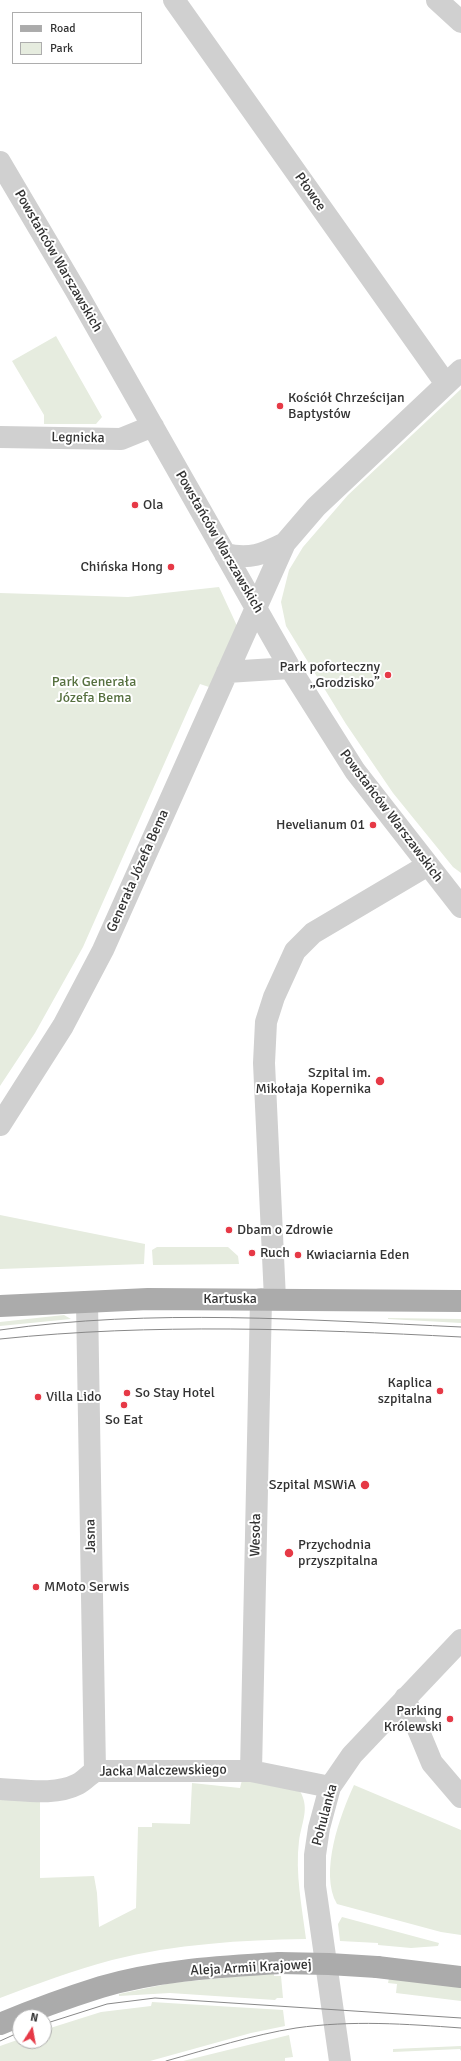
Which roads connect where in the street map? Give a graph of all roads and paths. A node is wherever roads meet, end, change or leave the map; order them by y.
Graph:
1 (174, 0) edge
2 (437, 0) edge
3 (461, 22) edge
4 (0, 162) edge
5 (454, 377) edge
6 (153, 426) junction
7 (0, 437) edge
8 (285, 543) junction
9 (225, 554) junction
10 (256, 607) junction
11 (290, 668) junction
12 (228, 672) junction
13 (428, 865) junction
14 (461, 907) edge
15 (0, 1125) edge
16 (268, 1299) junction
17 (461, 1301) edge
18 (87, 1302) junction
19 (0, 1306) edge
20 (461, 1640) edge
21 (405, 1698) junction
22 (95, 1771) junction
23 (250, 1771) junction
24 (330, 1787) junction
25 (0, 1789) edge
26 (461, 1797) edge
27 (461, 1977) edge
28 (0, 2024) edge
29 (340, 2061) edge

1 - 5 street, Płowce
2 - 3 street
4 - 6 street, Powstańców Warszawskich
5 - 8 street
6 - 7 street, Legnicka
6 - 9 street, Powstańców Warszawskich
8 - 9 street
8 - 10 street, Generała Józefa Bema
9 - 10 street, Powstańców Warszawskich
10 - 11 street, Powstańców Warszawskich
10 - 12 street, Generała Józefa Bema
11 - 12 street
11 - 13 street, Powstańców Warszawskich
12 - 15 street, Generała Józefa Bema
13 - 14 street, Powstańców Warszawskich
13 - 16 street, Wesoła
16 - 17 main road, Kartuska
16 - 18 main road, Kartuska
16 - 23 street, Wesoła
18 - 19 main road, Kartuska
18 - 22 street, Jasna
20 - 21 street, Pohulanka
21 - 24 street, Pohulanka
21 - 26 street
22 - 23 street, Jacka Malczewskiego
22 - 25 street, Jacka Malczewskiego
23 - 24 street, Jacka Malczewskiego
24 - 29 street, Pohulanka
27 - 28 main road, Aleja Armii Krajowej, bridge

